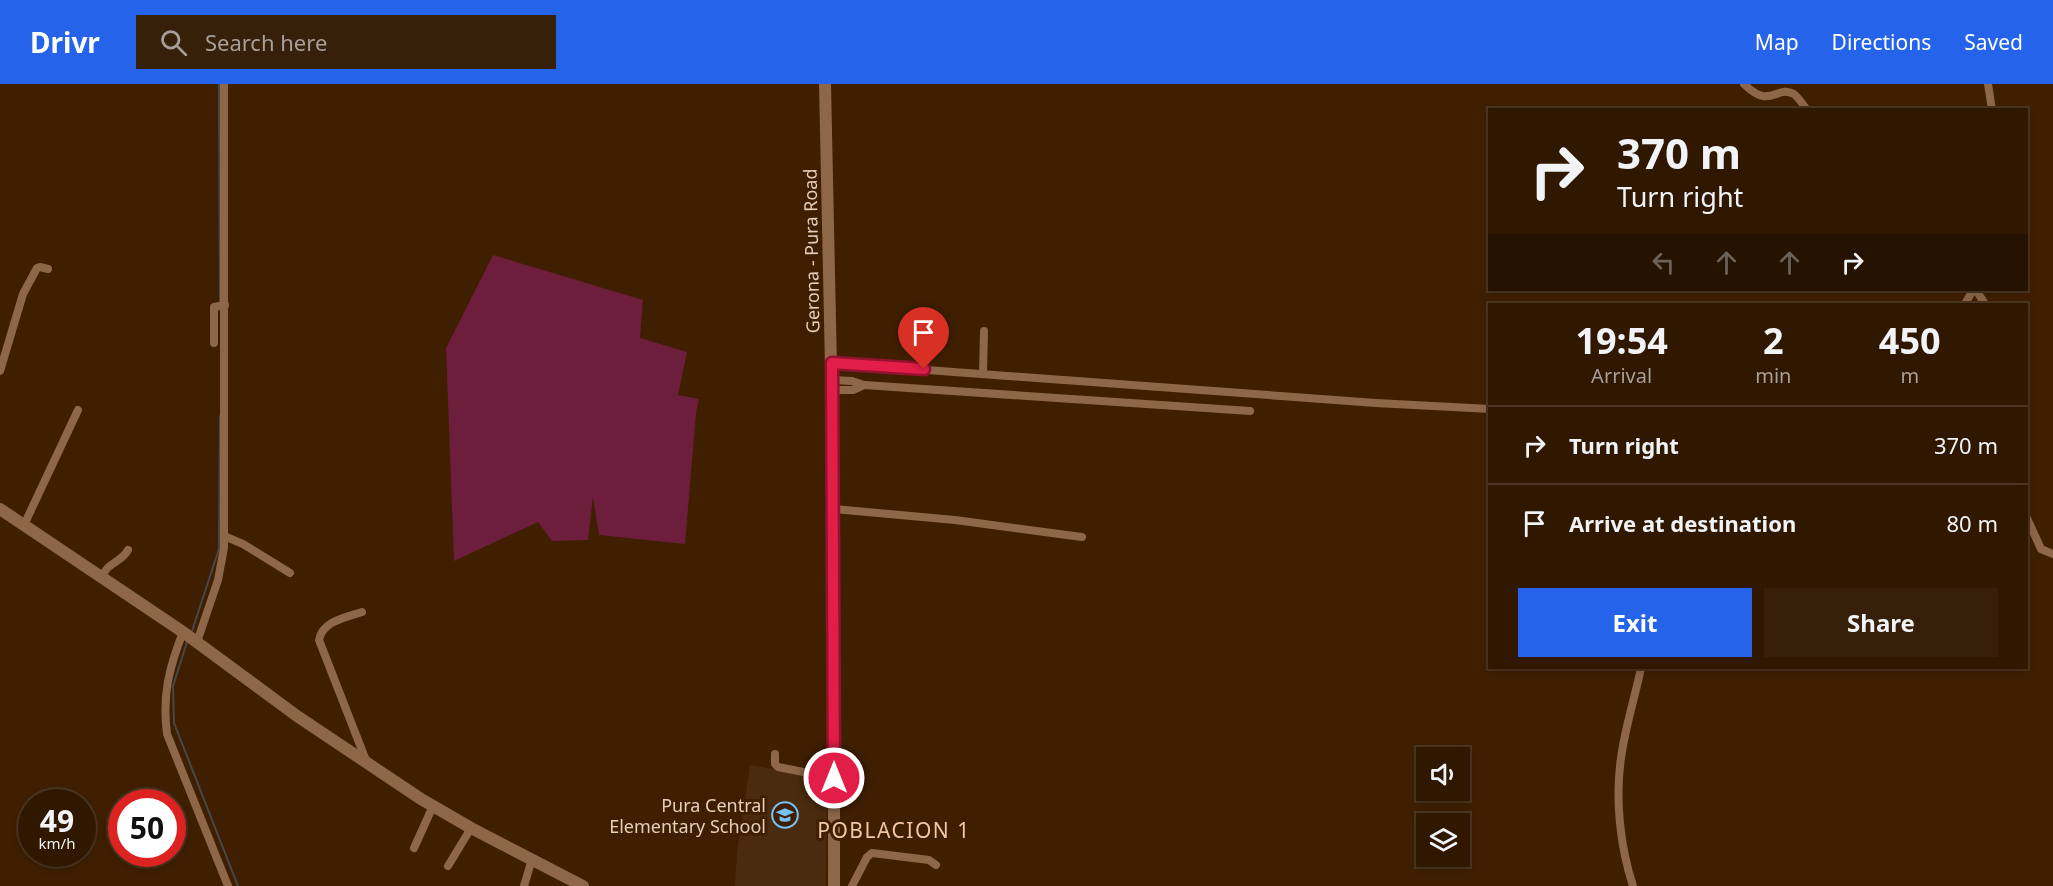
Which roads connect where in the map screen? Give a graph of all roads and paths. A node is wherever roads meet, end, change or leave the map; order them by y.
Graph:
1 (224, 84) edge
2 (825, 84) edge
3 (1744, 84) edge
4 (1988, 84) edge
5 (1805, 108) edge
6 (1992, 108) edge
7 (48, 269) dead end
8 (1975, 291) edge
9 (1984, 303) edge
10 (221, 306) junction
11 (984, 331) dead end
12 (214, 343) dead end
13 (832, 363) junction
14 (0, 371) edge
15 (982, 373) junction
16 (832, 385) junction
17 (1488, 409) edge
18 (78, 410) dead end
19 (1251, 411) dead end
20 (0, 509) edge
21 (834, 509) junction
22 (2028, 520) edge
23 (24, 525) junction
24 (224, 536) junction
25 (1082, 537) dead end
26 (128, 550) dead end
27 (2053, 554) edge
28 (290, 573) dead end
29 (102, 577) junction
30 (362, 612) dead end
31 (183, 632) junction
32 (197, 642) junction
33 (1641, 669) edge
34 (775, 754) dead end
35 (368, 763) junction
36 (834, 778) junction
37 (433, 806) junction
38 (471, 828) junction
39 (414, 848) dead end
40 (532, 860) junction
41 (936, 865) dead end
42 (448, 867) dead end
43 (228, 886) edge
44 (524, 886) edge
45 (583, 886) edge
46 (834, 886) edge
47 (852, 886) edge
48 (1633, 886) edge

1 - 10 street
2 - 13 main road, Gerona - Pura Road
3 - 5 street
4 - 6 street
7 - 14 street
8 - 9 street
10 - 12 street
10 - 24 street
11 - 15 street
13 - 15 street
13 - 16 main road, Gerona - Pura Road
15 - 17 street
16 - 19 street
16 - 21 main road, Gerona - Pura Road
18 - 23 street
20 - 23 main road
21 - 25 street
21 - 36 main road, Gerona - Pura Road
22 - 27 street
23 - 29 main road
24 - 28 street
24 - 32 street
26 - 29 street
29 - 31 main road
30 - 35 street
31 - 32 main road
31 - 43 street
32 - 35 main road
33 - 48 street
34 - 36 street
35 - 37 main road
36 - 46 main road, Gerona - Pura Road
37 - 38 main road
37 - 39 street
38 - 40 main road
38 - 42 street
40 - 44 street
40 - 45 main road
41 - 47 street

